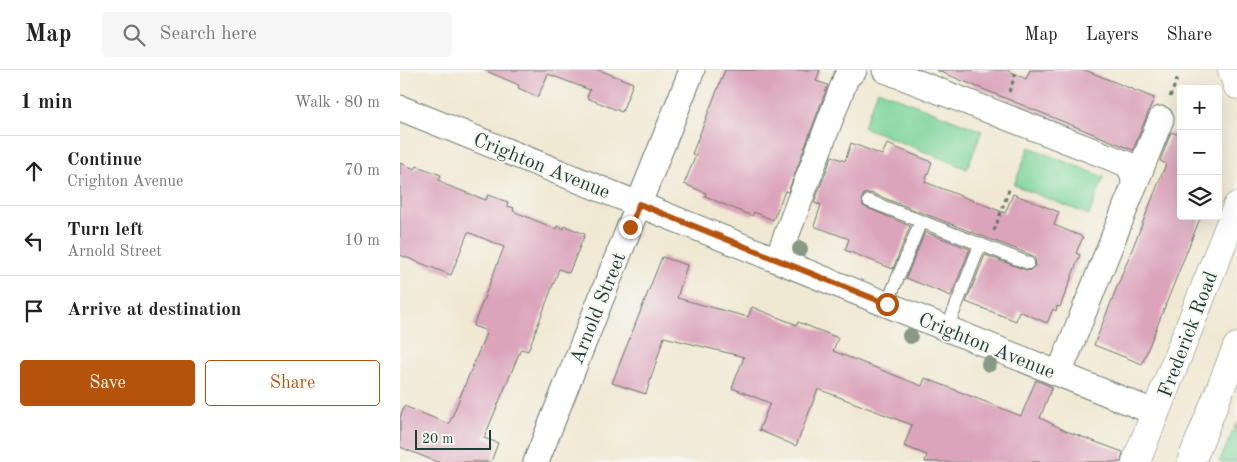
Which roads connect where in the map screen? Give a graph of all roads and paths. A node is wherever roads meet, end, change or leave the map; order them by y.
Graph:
1 (692, 70) edge
2 (885, 70) edge
3 (1017, 70) edge
4 (1232, 70) edge
5 (850, 73) edge
6 (1237, 85) edge
7 (1007, 95) dead end
8 (400, 108) edge
9 (1160, 119) dead end
10 (1134, 186) junction
11 (869, 201) dead end
12 (639, 204) junction
13 (1237, 206) edge
14 (921, 221) junction
15 (980, 245) junction
16 (777, 260) junction
17 (1028, 263) dead end
18 (887, 304) junction
19 (948, 329) junction
20 (1237, 348) edge
21 (1059, 374) junction
22 (1156, 413) junction
23 (536, 462) edge
24 (1136, 462) edge
25 (1191, 462) edge

1 - 12 street, Arnold Street
2 - 10 street
3 - 7 path
4 - 6 main road
5 - 16 street
8 - 12 street, Crighton Avenue
9 - 10 street
10 - 21 street
11 - 14 lane
12 - 16 street, Crighton Avenue
12 - 23 street, Arnold Street
13 - 22 main road, Frederick Road
14 - 15 lane
14 - 18 lane
15 - 17 lane
15 - 19 lane
16 - 18 street, Crighton Avenue
18 - 19 street, Crighton Avenue
19 - 21 street, Crighton Avenue
20 - 25 main road
21 - 22 street, Crighton Avenue
22 - 24 main road, Frederick Road

